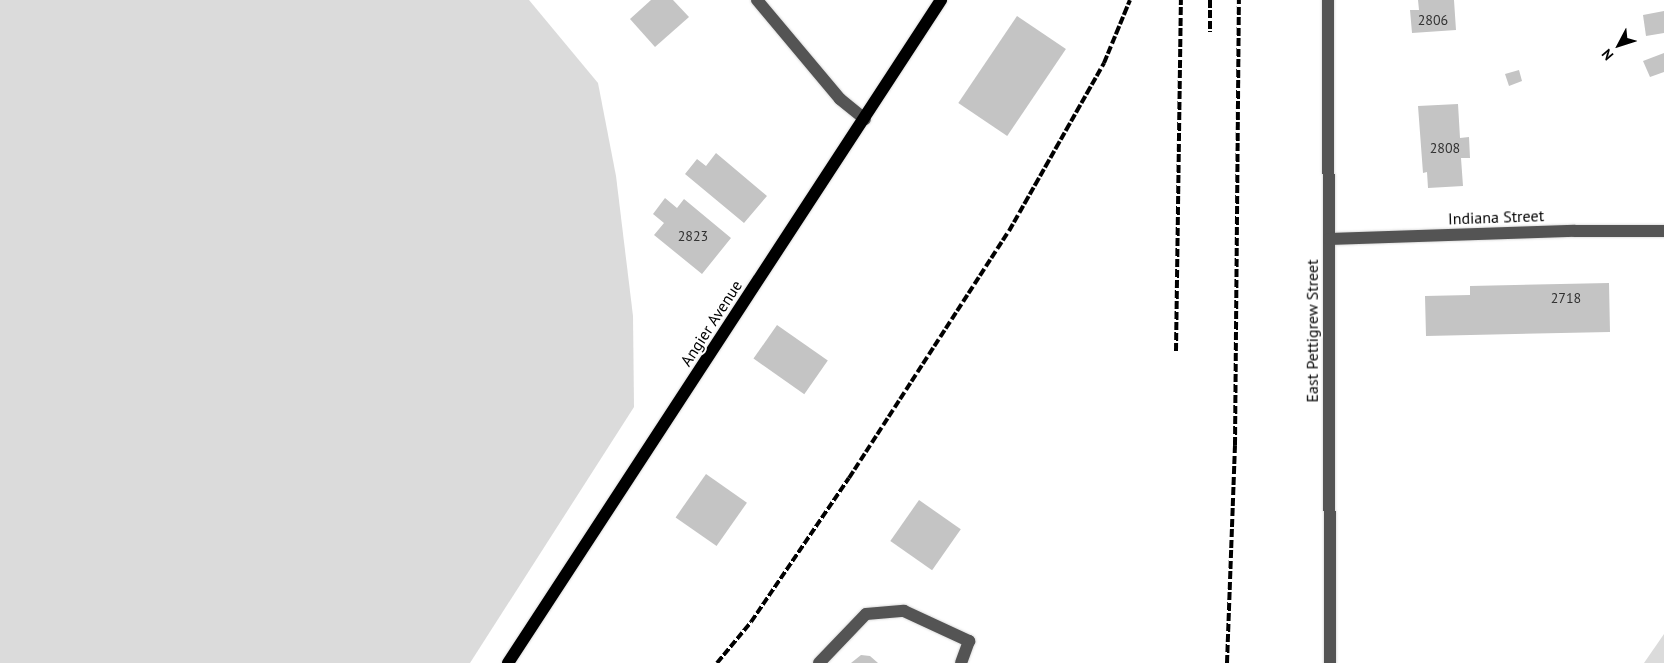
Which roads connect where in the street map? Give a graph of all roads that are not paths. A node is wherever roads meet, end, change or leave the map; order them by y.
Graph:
1 (757, 0) edge
2 (941, 0) edge
3 (1328, 0) edge
4 (864, 119) junction
5 (1664, 231) edge
6 (1329, 239) junction
7 (508, 663) edge
8 (819, 663) edge
9 (961, 663) edge
10 (1330, 663) edge

1 - 4 street
2 - 4 main road, Angier Avenue
3 - 6 street, East Pettigrew Street
4 - 7 main road, Angier Avenue
5 - 6 street, Indiana Street
6 - 10 street, East Pettigrew Street
8 - 9 street

